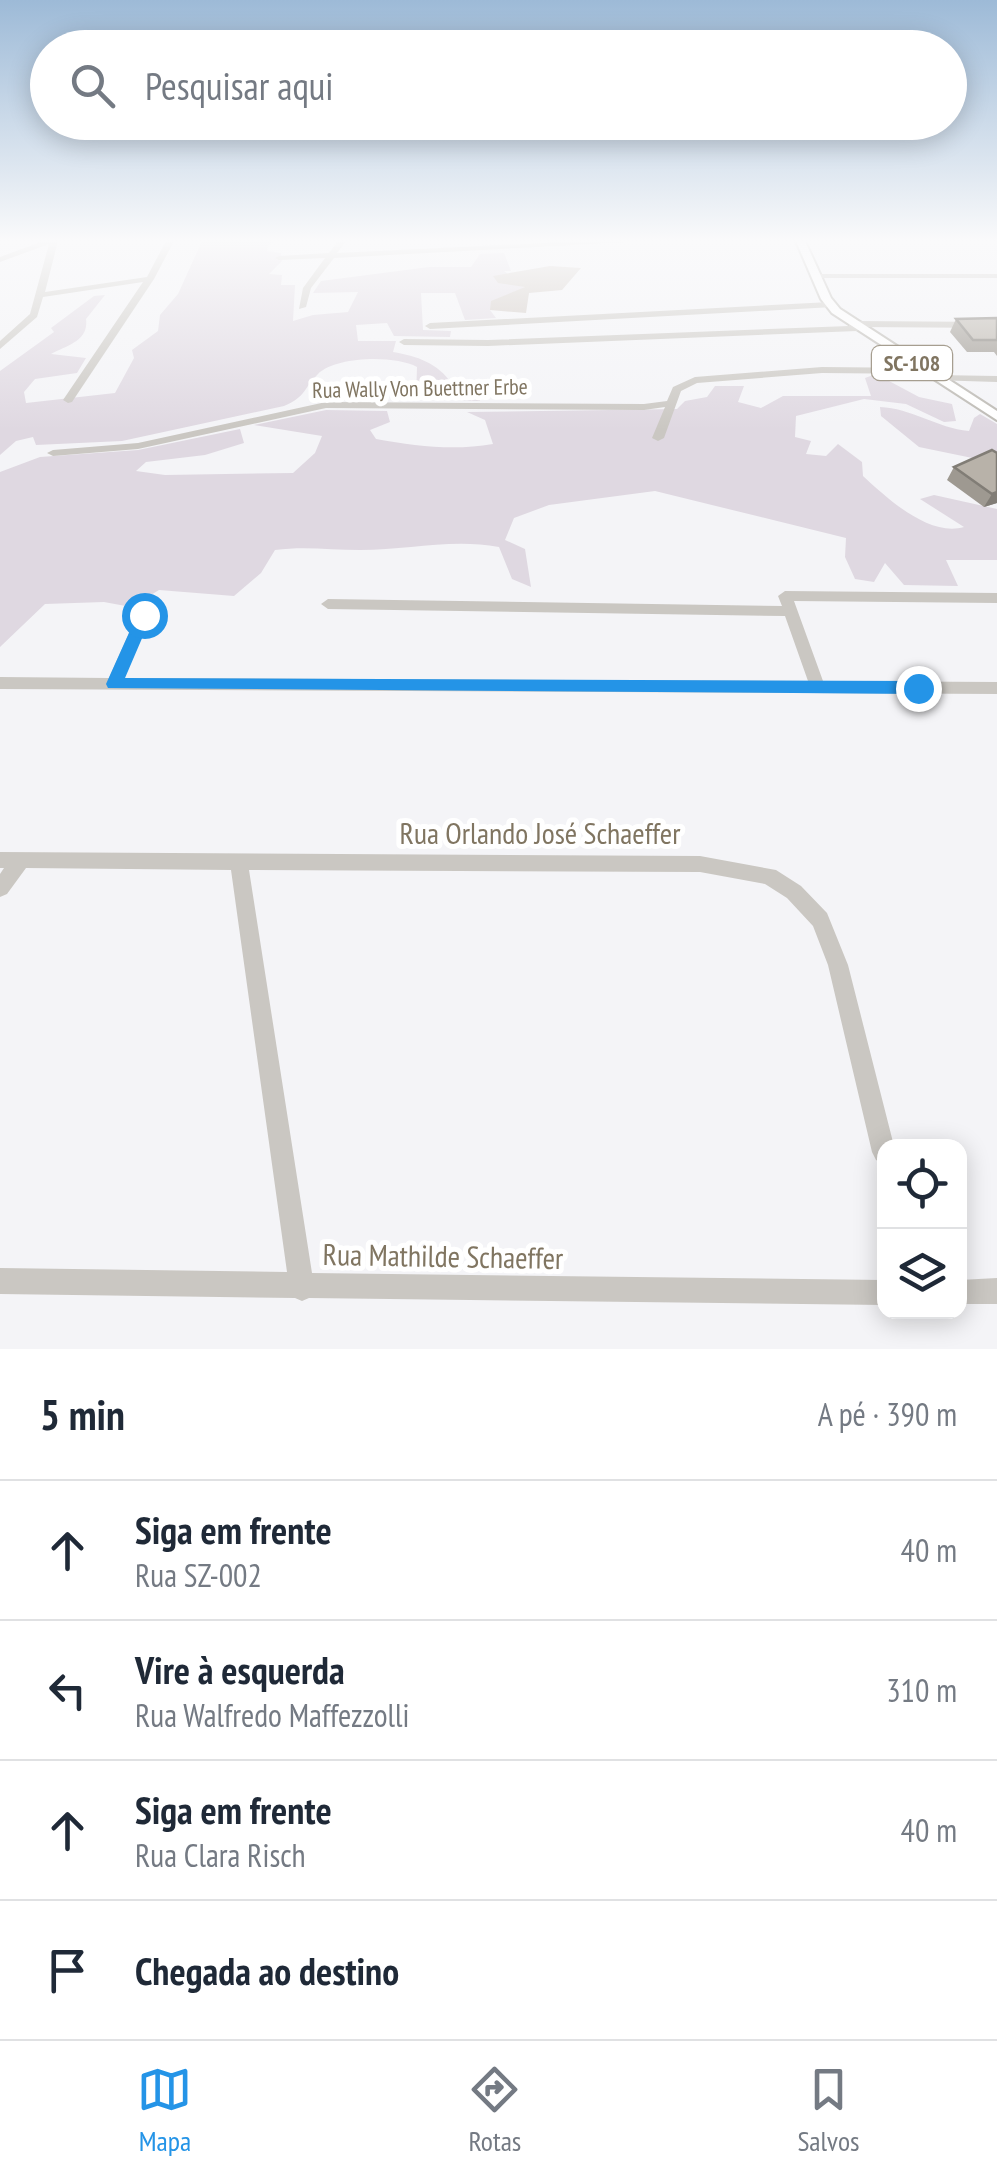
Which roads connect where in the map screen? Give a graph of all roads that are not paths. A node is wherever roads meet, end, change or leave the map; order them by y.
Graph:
1 (36, 304) edge
2 (133, 304) edge
3 (303, 304) edge
4 (830, 305) joint
5 (302, 307) dead end
6 (997, 325) edge
7 (430, 326) dead end
8 (854, 326) junction
9 (404, 342) dead end
10 (0, 346) edge
11 (924, 371) junction
12 (936, 378) junction
13 (997, 378) edge
14 (68, 400) dead end
15 (672, 403) junction
16 (997, 416) edge
17 (658, 438) dead end
18 (53, 452) dead end
19 (997, 598) edge
20 (328, 604) dead end
21 (790, 610) junction
22 (144, 615) dead end
23 (0, 683) edge
24 (114, 684) junction
25 (817, 686) junction
26 (997, 688) edge
27 (0, 860) edge
28 (22, 860) junction
29 (239, 863) junction
30 (0, 888) edge
31 (881, 1139) edge
32 (0, 1281) edge
33 (302, 1288) junction
34 (997, 1291) edge
35 (967, 1292) edge
36 (877, 1293) edge

1 - 10 street
2 - 14 street
3 - 5 street
4 - 7 street
4 - 8 main road, SC-108
6 - 8 street
8 - 9 street
8 - 11 main road, SC-108
11 - 12 main road, SC-108
11 - 15 street
12 - 13 street
12 - 16 main road, SC-108
15 - 17 street
15 - 18 street, Rua Wally Von Buettner Erbe
19 - 21 street
20 - 21 street
21 - 25 street
22 - 24 street
23 - 24 street
24 - 25 street
25 - 26 street
27 - 28 street, Rua Orlando José Schaeffer
28 - 29 street, Rua Orlando José Schaeffer
28 - 30 street
29 - 31 street, Rua Orlando José Schaeffer
29 - 33 street
32 - 33 street, Rua Mathilde Schaeffer
33 - 36 street, Rua Mathilde Schaeffer
34 - 35 street

